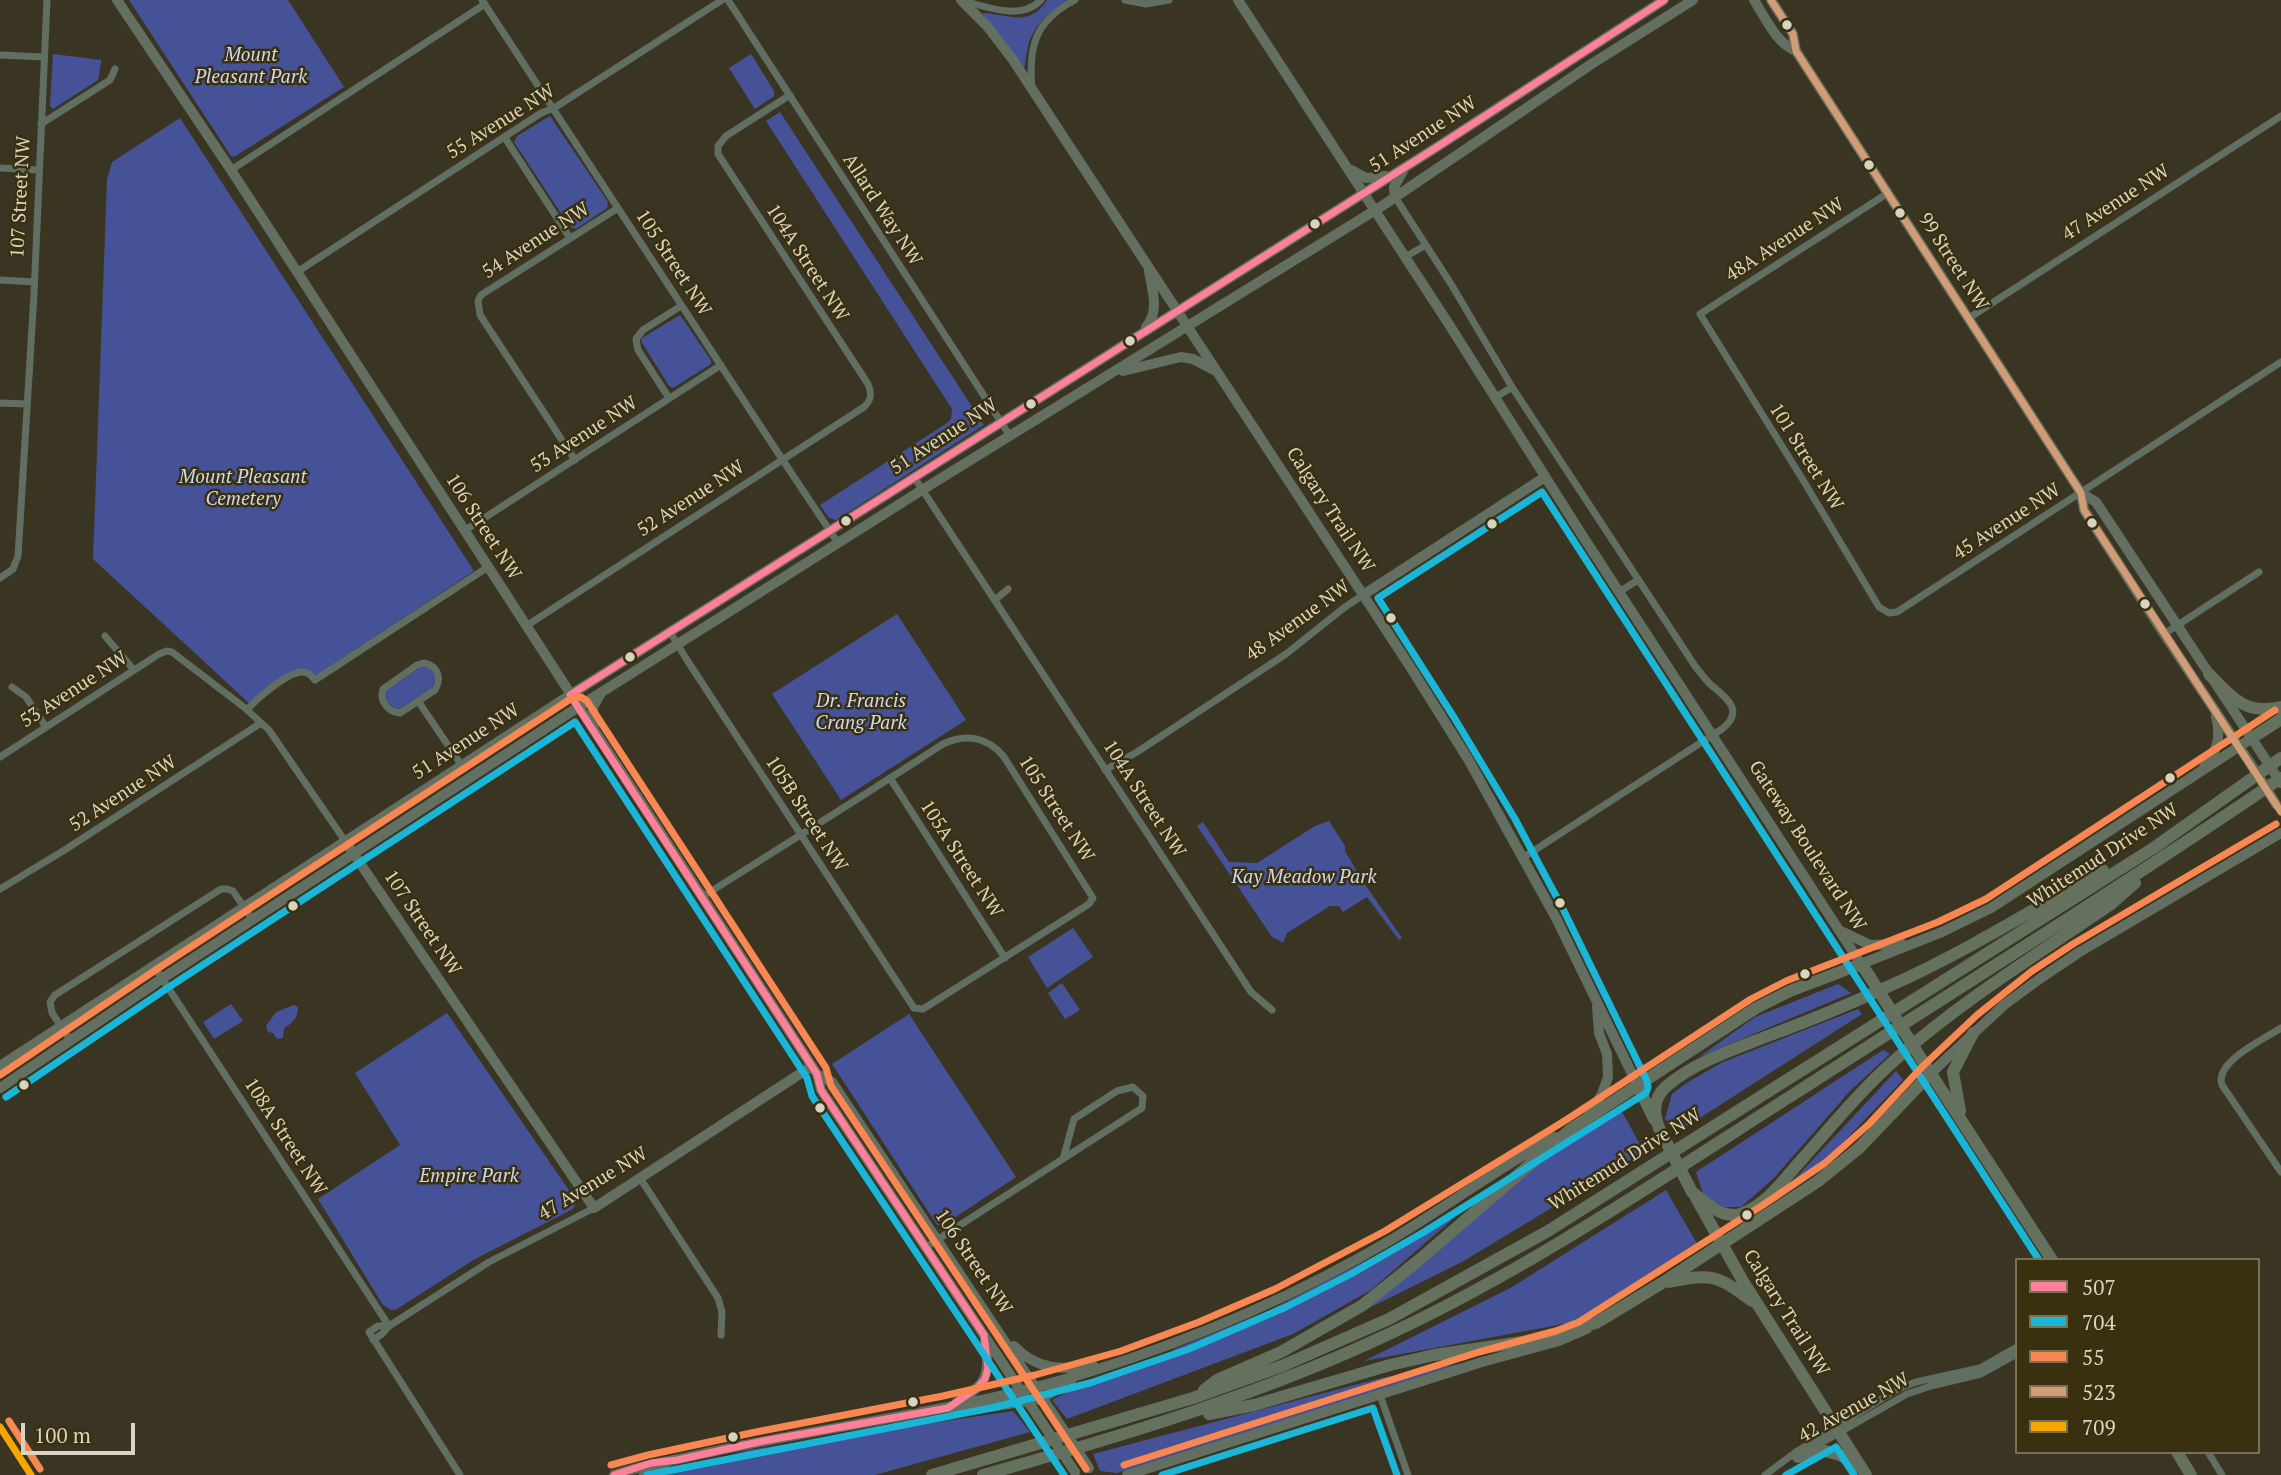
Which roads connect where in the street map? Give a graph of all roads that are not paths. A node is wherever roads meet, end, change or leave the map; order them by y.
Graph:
1 (47, 0) edge
2 (117, 0) edge
3 (722, 0) edge
4 (728, 0) edge
5 (1041, 0) edge
6 (1075, 0) edge
7 (1129, 0) edge
8 (1169, 0) edge
9 (1238, 0) edge
10 (1664, 0) edge
11 (1693, 0) edge
12 (963, 1) edge
13 (1772, 1) edge
14 (484, 2) edge
15 (1148, 2) edge
16 (1755, 2) edge
17 (1796, 51) junction
18 (0, 55) edge
19 (44, 57) junction
20 (115, 69) dead end
21 (1032, 89) junction
22 (790, 95) junction
23 (554, 108) junction
24 (2281, 116) edge
25 (41, 124) junction
26 (505, 138) junction
27 (1345, 165) junction
28 (1407, 166) junction
29 (0, 168) edge
30 (39, 170) junction
31 (231, 170) junction
32 (1888, 193) junction
33 (1363, 194) junction
34 (1395, 197) junction
35 (618, 208) junction
36 (1375, 211) junction
37 (570, 238) junction
38 (1426, 244) junction
39 (1405, 257) junction
40 (1149, 267) junction
41 (297, 272) junction
42 (0, 280) edge
43 (34, 282) junction
44 (681, 306) junction
45 (1177, 310) junction
46 (1700, 314) joint
47 (1969, 318) junction
48 (1188, 327) junction
49 (1134, 337) junction
50 (2281, 362) edge
51 (720, 365) junction
52 (1115, 372) junction
53 (1218, 372) junction
54 (1512, 387) junction
55 (871, 397) joint
56 (1496, 397) junction
57 (669, 398) junction
58 (0, 403) edge
59 (27, 404) junction
60 (1000, 422) junction
61 (1010, 436) junction
62 (782, 459) junction
63 (575, 460) junction
64 (914, 477) junction
65 (1545, 477) junction
66 (922, 489) junction
67 (2081, 493) junction
68 (830, 530) junction
69 (464, 531) junction
70 (838, 543) junction
71 (488, 567) junction
72 (2259, 572) dead end
73 (0, 578) edge
74 (1639, 580) junction
75 (1008, 589) dead end
76 (1619, 592) junction
77 (1363, 595) junction
78 (995, 600) junction
79 (1889, 613) joint
80 (526, 626) junction
81 (2176, 626) junction
82 (670, 632) junction
83 (2164, 634) junction
84 (105, 636) dead end
85 (677, 644) junction
86 (167, 651) joint
87 (134, 670) junction
88 (2209, 674) junction
89 (12, 687) dead end
90 (603, 691) junction
91 (570, 695) junction
92 (418, 701) junction
93 (578, 707) junction
94 (2281, 707) edge
95 (2214, 708) junction
96 (247, 710) junction
97 (2281, 719) edge
98 (261, 723) junction
99 (46, 727) junction
100 (594, 731) junction
101 (1712, 735) junction
102 (2252, 738) junction
103 (2239, 747) junction
104 (0, 757) edge
105 (2281, 758) edge
106 (462, 766) junction
107 (1105, 770) junction
108 (2200, 773) junction
109 (890, 778) junction
110 (2281, 778) edge
111 (2281, 783) edge
112 (2278, 808) edge
113 (2281, 833) edge
114 (800, 834) junction
115 (345, 841) junction
116 (2155, 847) junction
117 (354, 854) junction
118 (1524, 858) junction
119 (2163, 858) junction
120 (1, 886) edge
121 (702, 897) junction
122 (244, 907) junction
123 (253, 920) junction
124 (1838, 930) junction
125 (1942, 932) junction
126 (1005, 958) junction
127 (1861, 964) junction
128 (154, 966) junction
129 (163, 978) junction
130 (1596, 999) junction
131 (1272, 1010) dead end
132 (61, 1026) junction
133 (2281, 1028) edge
134 (1973, 1033) junction
135 (71, 1041) junction
136 (0, 1066) edge
137 (815, 1070) junction
138 (1931, 1073) junction
139 (1638, 1086) junction
140 (0, 1088) edge
141 (1589, 1116) junction
142 (1963, 1121) junction
143 (1659, 1128) junction
144 (1571, 1129) junction
145 (1063, 1159) junction
146 (2281, 1172) edge
147 (640, 1178) junction
148 (1692, 1192) junction
149 (594, 1208) junction
150 (937, 1240) junction
151 (1721, 1244) junction
152 (926, 1247) junction
153 (2051, 1258) edge
154 (1662, 1283) junction
155 (1758, 1305) junction
156 (1596, 1323) junction
157 (388, 1326) junction
158 (996, 1328) junction
159 (721, 1335) dead end
160 (984, 1335) junction
161 (373, 1340) junction
162 (2015, 1348) edge
163 (2015, 1355) edge
164 (1121, 1362) junction
165 (1085, 1373) junction
166 (1035, 1387) junction
167 (1020, 1390) junction
168 (1380, 1395) junction
169 (1042, 1397) junction
170 (1193, 1398) junction
171 (1027, 1401) junction
172 (947, 1408) junction
173 (1036, 1413) junction
174 (1164, 1423) junction
175 (1837, 1430) junction
176 (2177, 1454) edge
177 (2209, 1454) edge
178 (1798, 1457) junction
179 (677, 1460) junction
180 (1785, 1462) junction
181 (1091, 1471) edge
182 (1142, 1472) edge
183 (1864, 1472) edge
184 (1076, 1473) edge
185 (460, 1475) edge
186 (614, 1475) edge
187 (642, 1475) edge
188 (932, 1475) edge
189 (983, 1475) edge
190 (1127, 1475) edge
191 (1408, 1475) edge
192 (1765, 1475) edge
193 (2191, 1475) edge
194 (2222, 1475) edge

1 - 19 street, 107 Street NW
2 - 31 main road, 106 Street NW
3 - 23 street, 55 Avenue NW
4 - 22 street, Allard Way NW
5 - 12 street, Calgary Trail NW
6 - 21 street
7 - 15 street
8 - 15 street
9 - 27 main road, Gateway Boulevard NW
10 - 28 main road, 51 Avenue NW
11 - 34 main road, 51 Avenue NW
12 - 21 main road, Calgary Trail NW
13 - 17 main road, 99 Street NW
14 - 23 street, 105 Street NW
14 - 31 street
16 - 17 main road, 99 Street NW
17 - 32 main road, 99 Street NW
18 - 19 street
19 - 25 street, 107 Street NW
20 - 25 street
21 - 40 main road, Calgary Trail NW
22 - 55 street, 104A Street NW
22 - 60 street, Allard Way NW
23 - 26 street, 55 Avenue NW
23 - 35 street, 105 Street NW
24 - 47 street, 47 Avenue NW
25 - 30 street, 107 Street NW
26 - 37 street
26 - 41 street, 55 Avenue NW
27 - 28 main road
27 - 33 main road, Gateway Boulevard NW
28 - 33 main road, 51 Avenue NW
28 - 34 main road
29 - 30 street
30 - 43 street, 107 Street NW
31 - 41 main road, 106 Street NW
32 - 46 street, 48A Avenue NW
32 - 47 main road, 99 Street NW
33 - 36 main road, Gateway Boulevard NW
33 - 45 main road, 51 Avenue NW
34 - 36 main road, 51 Avenue NW
34 - 38 street
35 - 37 street, 54 Avenue NW
35 - 44 street, 105 Street NW
36 - 39 main road, Gateway Boulevard NW
36 - 48 main road, 51 Avenue NW
37 - 63 street, 54 Avenue NW
38 - 39 street
38 - 54 street
39 - 56 main road, Gateway Boulevard NW
40 - 45 main road, Calgary Trail NW
40 - 49 main road
41 - 69 main road, 106 Street NW
42 - 43 street
43 - 59 street, 107 Street NW
44 - 51 street, 105 Street NW
44 - 57 street
45 - 48 main road, Calgary Trail NW
45 - 49 main road, 51 Avenue NW
46 - 79 street, 101 Street NW
47 - 67 main road, 99 Street NW
48 - 52 main road, 51 Avenue NW
48 - 53 main road, Calgary Trail NW
49 - 60 main road, 51 Avenue NW
50 - 67 street, 45 Avenue NW
51 - 57 street, 53 Avenue NW
51 - 62 street, 105 Street NW
52 - 53 main road
52 - 61 main road, 51 Avenue NW
53 - 77 main road, Calgary Trail NW
54 - 56 street
54 - 74 street
55 - 62 street, 52 Avenue NW
56 - 65 main road, Gateway Boulevard NW
57 - 63 street, 53 Avenue NW
58 - 59 street
59 - 73 street, 107 Street NW
60 - 61 street, Allard Way NW
60 - 64 main road, 51 Avenue NW
61 - 66 main road, 51 Avenue NW
62 - 68 street, 105 Street NW
62 - 80 street, 52 Avenue NW
63 - 69 street, 53 Avenue NW
64 - 66 street, 104A Street NW
64 - 68 main road, 51 Avenue NW
65 - 76 main road, Gateway Boulevard NW
65 - 77 main road, 48 Avenue NW
66 - 70 main road, 51 Avenue NW
66 - 78 street, 104A Street NW
67 - 79 street, 45 Avenue NW
67 - 81 main road, 99 Street NW
67 - 83 main road, 99 Street NW
68 - 70 street, 105 Street NW
68 - 82 main road, 51 Avenue NW
69 - 71 main road, 106 Street NW
70 - 85 main road, 51 Avenue NW
71 - 80 main road, 106 Street NW
71 - 96 street
72 - 81 street
74 - 76 street
74 - 101 street
75 - 78 street
76 - 101 main road, Gateway Boulevard NW
77 - 107 street, 48 Avenue NW
77 - 118 main road, Calgary Trail NW
78 - 107 street, 104A Street NW
80 - 91 main road, 106 Street NW
81 - 83 street
81 - 88 main road, 99 Street NW
82 - 85 street, 105B Street NW
82 - 91 main road, 51 Avenue NW
83 - 95 main road, 99 Street NW
84 - 87 street
85 - 90 main road, 51 Avenue NW
85 - 114 street, 105B Street NW
86 - 87 street, 53 Avenue NW
86 - 96 street, 107 Street NW
87 - 99 street, 53 Avenue NW
88 - 94 highway
88 - 102 main road, 99 Street NW
89 - 99 street
90 - 93 main road, 51 Avenue NW
90 - 100 main road
91 - 93 main road, 106 Street NW
91 - 106 main road, 51 Avenue NW
92 - 92 street
92 - 106 street
93 - 100 main road, 106 Street NW
93 - 117 main road, 51 Avenue NW
95 - 103 main road, 99 Street NW
95 - 108 main road
96 - 98 street, 107 Street NW
97 - 102 highway
98 - 115 street, 107 Street NW
98 - 120 street, 52 Avenue NW
99 - 104 street, 53 Avenue NW
100 - 121 main road, 106 Street NW
101 - 118 street
101 - 124 main road, Gateway Boulevard NW
102 - 103 main road
102 - 111 main road, 99 Street NW, bridge
103 - 108 main road
103 - 112 main road, 99 Street NW, bridge
105 - 116 highway, Whitemud Drive NW
106 - 115 main road, 51 Avenue NW
107 - 131 street, 104A Street NW
108 - 125 main road
109 - 114 street
109 - 126 street, 105A Street NW
109 - 126 street, 105 Street NW
110 - 119 highway, Whitemud Drive NW
113 - 134 main road
114 - 121 street
114 - 126 street, 105B Street NW
115 - 117 main road, 107 Street NW
115 - 122 main road, 51 Avenue NW
116 - 143 highway
116 - 170 highway, Whitemud Drive NW
117 - 123 main road, 51 Avenue NW
117 - 149 main road, 107 Street NW
118 - 130 main road, Calgary Trail NW
119 - 148 highway
119 - 174 highway, Whitemud Drive NW
121 - 137 main road, 106 Street NW
122 - 123 street
122 - 128 main road, 51 Avenue NW
122 - 132 street
123 - 129 main road, 51 Avenue NW
124 - 125 main road
124 - 127 main road, Gateway Boulevard NW
125 - 127 main road
127 - 138 highway, Gateway Boulevard NW, bridge
127 - 139 highway
128 - 129 street, 108A Street NW
128 - 132 main road, 51 Avenue NW
129 - 135 main road, 51 Avenue NW
129 - 157 street, 108A Street NW
130 - 139 main road, Calgary Trail NW
130 - 141 main road
132 - 135 street
132 - 136 main road, 51 Avenue NW
133 - 146 street
134 - 138 main road
134 - 142 highway
135 - 140 main road, 51 Avenue NW
137 - 147 main road, 47 Avenue NW
137 - 150 main road, 106 Street NW
137 - 152 main road, 106 Street NW
138 - 142 highway, Gateway Boulevard NW
138 - 151 highway
139 - 141 highway
139 - 143 highway, Calgary Trail NW
141 - 144 highway
142 - 153 highway, Gateway Boulevard NW
143 - 148 highway, Calgary Trail NW, bridge
144 - 164 main road
144 - 170 highway
145 - 145 street
145 - 150 street
147 - 149 main road, 47 Avenue NW
147 - 159 street
148 - 151 highway, Calgary Trail NW
149 - 157 street, 47 Avenue NW
150 - 152 street
150 - 158 main road, 106 Street NW
151 - 154 highway
151 - 155 highway, Calgary Trail NW
152 - 160 main road, 106 Street NW
154 - 155 highway
154 - 156 highway
155 - 175 highway, Calgary Trail NW
156 - 168 main road
156 - 174 highway
157 - 161 street
157 - 161 street
158 - 164 main road
158 - 166 main road, 106 Street NW
160 - 167 main road, 106 Street NW
160 - 172 main road
161 - 185 street
162 - 175 street, 42 Avenue NW
163 - 175 street, 42 Avenue NW
164 - 165 main road
165 - 166 main road
165 - 169 main road
166 - 167 main road
166 - 169 main road, 106 Street NW
166 - 171 main road
167 - 171 main road, 106 Street NW
167 - 172 main road
168 - 182 main road
168 - 191 street
169 - 173 main road
169 - 181 main road, 106 Street NW, bridge
170 - 188 highway, Whitemud Drive NW
171 - 172 main road
171 - 173 main road, 106 Street NW
172 - 179 main road
173 - 184 main road, 106 Street NW, bridge
174 - 189 highway, Whitemud Drive NW
175 - 178 street, 42 Avenue NW
175 - 180 street, 42 Avenue NW
175 - 183 highway, Calgary Trail NW
176 - 193 highway
177 - 194 street
178 - 180 street, 42 Avenue NW
178 - 183 highway
179 - 186 main road
179 - 187 street
180 - 192 street, 42 Avenue NW
182 - 190 main road

